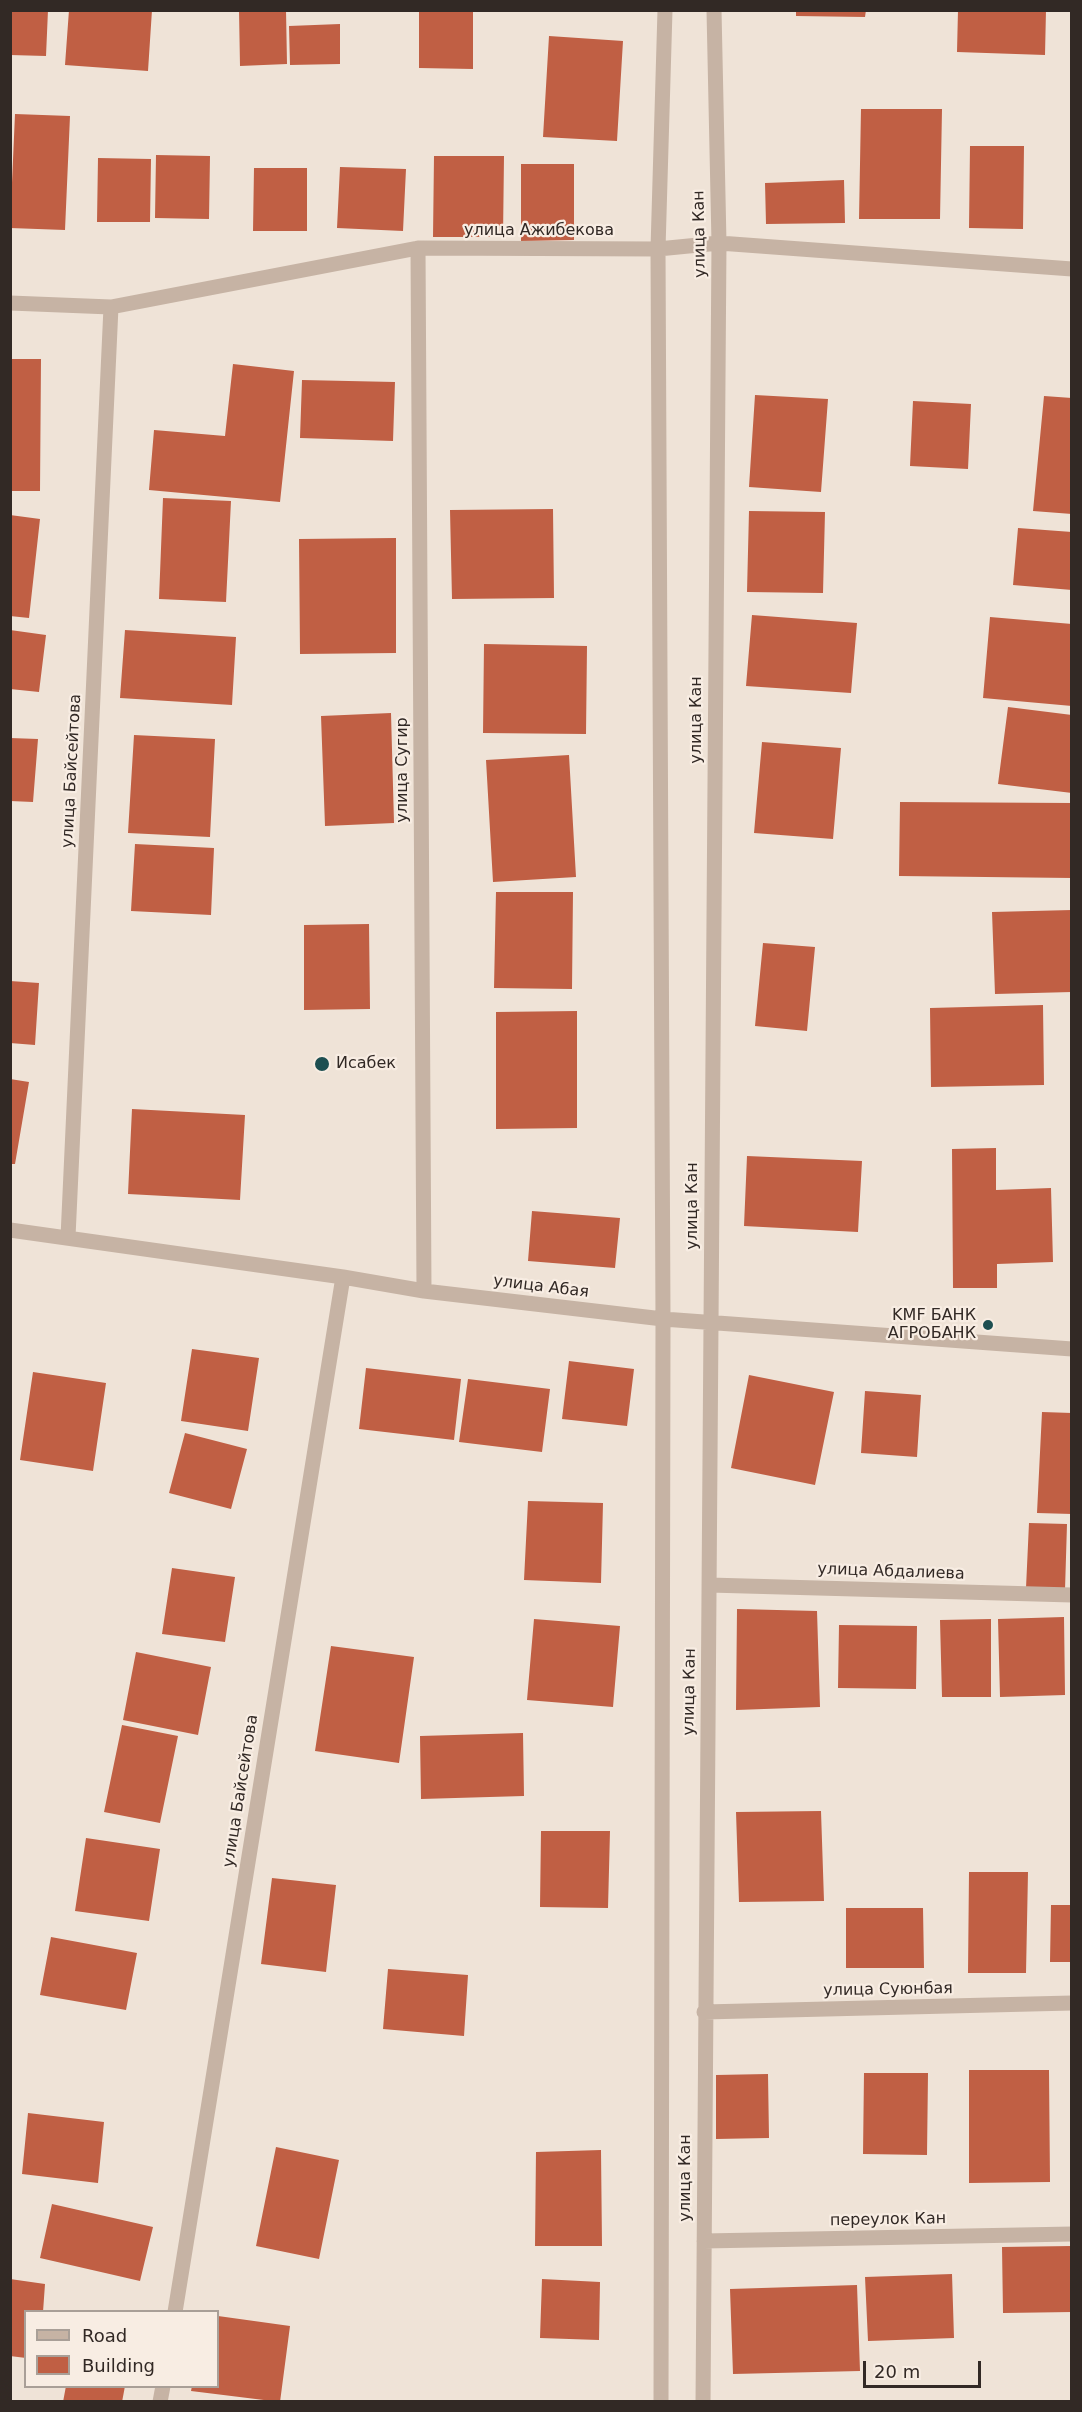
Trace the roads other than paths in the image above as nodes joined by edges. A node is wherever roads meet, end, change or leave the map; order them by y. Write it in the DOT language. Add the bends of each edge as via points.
graph roads {
  1 [pos="665,10"];
  2 [pos="714,10"];
  3 [pos="719,243"];
  4 [pos="418,248"];
  5 [pos="658,249"];
  6 [pos="1071,268"];
  7 [pos="10,303"];
  8 [pos="111,307"];
  9 [pos="10,1230"];
  10 [pos="68,1237"];
  11 [pos="343,1277"];
  12 [pos="424,1292"];
  13 [pos="663,1319"];
  14 [pos="710,1323"];
  15 [pos="1071,1349"];
  16 [pos="709,1585"];
  17 [pos="1071,1595"];
  18 [pos="1071,2003"];
  19 [pos="705,2012"];
  20 [pos="1071,2234"];
  21 [pos="704,2241"];
  22 [pos="175,2310"];
  23 [pos="661,2402"];
  24 [pos="703,2402"];
  1 -- 5 [label="street, улица Кан"];
  2 -- 3 [label="street, улица Кан"];
  3 -- 5 [label="street, улица Ажибекова"];
  3 -- 6 [label="street, улица Ажибекова"];
  3 -- 14 [label="street, улица Кан"];
  4 -- 5 [label="street, улица Ажибекова"];
  4 -- 8 [label="street, улица Ажибекова"];
  4 -- 12 [label="street, улица Сугир"];
  5 -- 13 [label="street, улица Кан"];
  7 -- 8 [label="street, улица Ажибекова"];
  8 -- 10 [label="street, улица Байсейтова"];
  9 -- 10 [label="street, улица Абая"];
  10 -- 11 [label="street, улица Абая"];
  11 -- 12 [label="street, улица Абая"];
  11 -- 22 [label="street, улица Байсейтова"];
  12 -- 13 [label="street, улица Абая"];
  13 -- 14 [label="street, улица Абая"];
  13 -- 23 [label="street, улица Кан"];
  14 -- 15 [label="street, улица Абая"];
  14 -- 16 [label="street, улица Кан"];
  16 -- 17 [label="street, улица Абдалиева"];
  16 -- 19 [label="street, улица Кан"];
  18 -- 19 [label="street, улица Суюнбая"];
  19 -- 21 [label="street, улица Кан"];
  20 -- 21 [label="street, переулок Кан"];
  21 -- 24 [label="street, улица Кан"];
}
